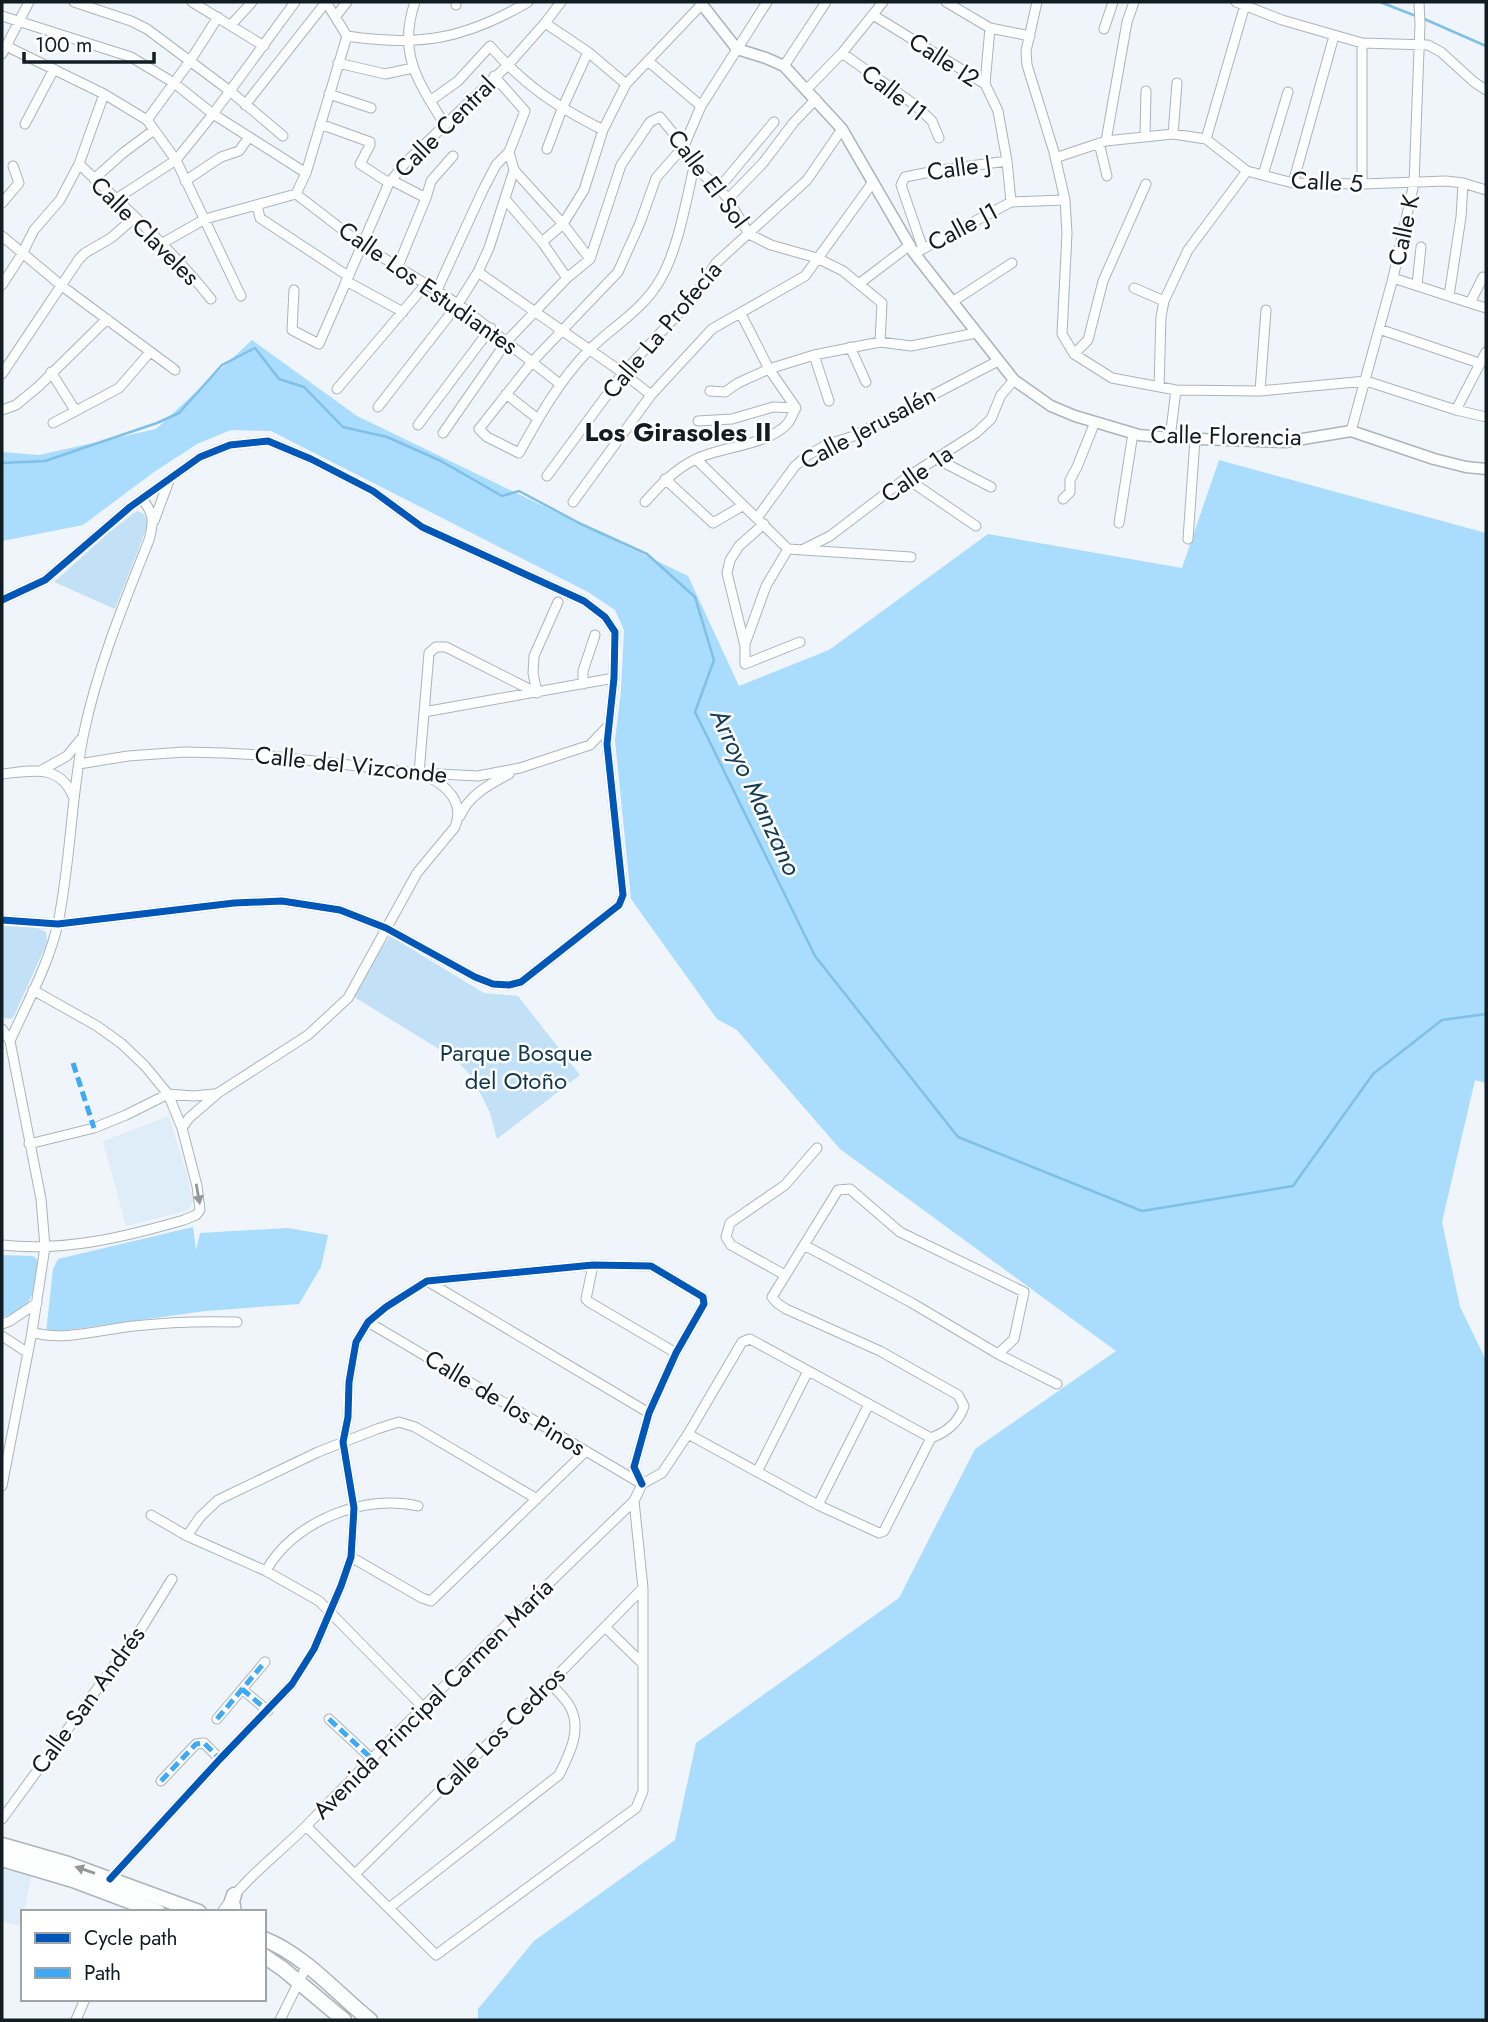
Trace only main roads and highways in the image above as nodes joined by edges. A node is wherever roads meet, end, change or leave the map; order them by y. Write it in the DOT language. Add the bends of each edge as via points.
graph roads {
  1 [pos="2,1846"];
  2 [pos="2,1859"];
  3 [pos="234,1895"];
  4 [pos="126,1906"];
  5 [pos="147,1910"];
  6 [pos="194,1910"];
  7 [pos="234,1910"];
  8 [pos="266,1940"];
  9 [pos="266,1957"];
  10 [pos="344,2020"];
  11 [pos="370,2020"];
  6 -- 1 [label="main road, one-way" via="68,1864"];
  2 -- 4 [label="main road" via="44,1871"];
  3 -- 7 [label="main road"];
  4 -- 5 [label="main road"];
  8 -- 11 [label="main road" via="307,1965"];
  9 -- 10 [label="main road"];
}
